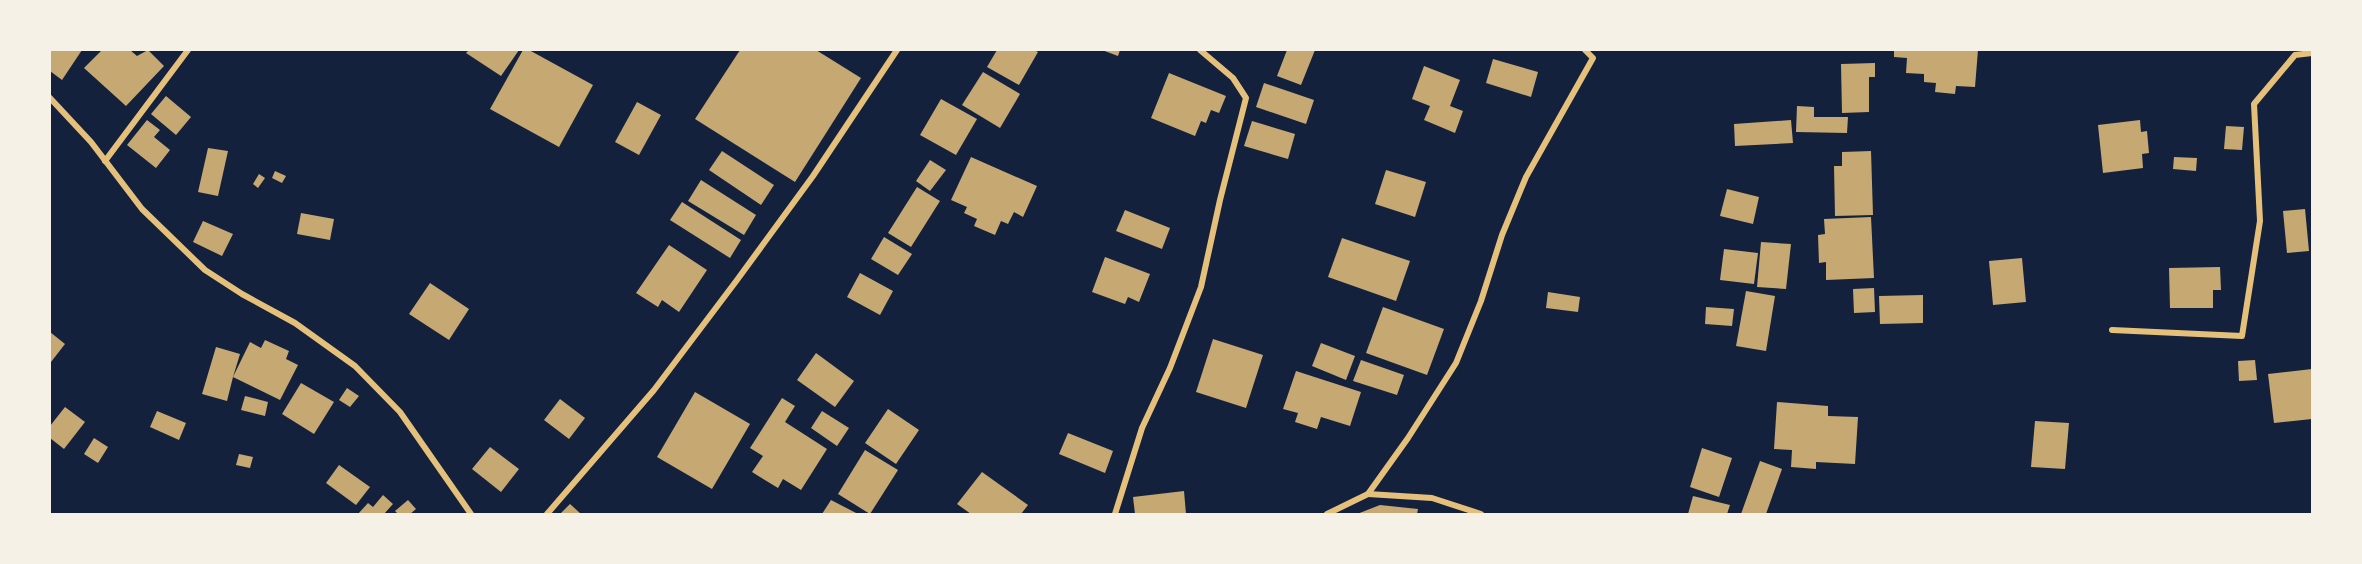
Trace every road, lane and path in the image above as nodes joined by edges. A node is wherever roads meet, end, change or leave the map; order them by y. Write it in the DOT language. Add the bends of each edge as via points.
graph roads {
  1 [pos="188,50"];
  2 [pos="897,50"];
  3 [pos="1200,50"];
  4 [pos="1584,50"];
  5 [pos="2313,53"];
  6 [pos="50,98"];
  7 [pos="105,161"];
  8 [pos="2112,330"];
  9 [pos="1368,494"];
  10 [pos="471,514"];
  11 [pos="547,514"];
  12 [pos="1115,514"];
  13 [pos="1327,514"];
  14 [pos="1481,514"];
  1 -- 7 [label="street"];
  2 -- 11 [label="street" via="737,280 654,390"];
  3 -- 12 [label="street" via="1233,78 1246,98 1201,287 1142,428"];
  4 -- 9 [label="street" via="1593,58 1526,177 1456,363"];
  5 -- 8 [label="street" via="2295,55 2254,104 2260,221 2242,336"];
  6 -- 7 [label="street"];
  7 -- 10 [label="street" via="142,209 205,270 295,323 355,366 400,412"];
  9 -- 13 [label="street"];
  9 -- 14 [label="street" via="1432,498"];
}
